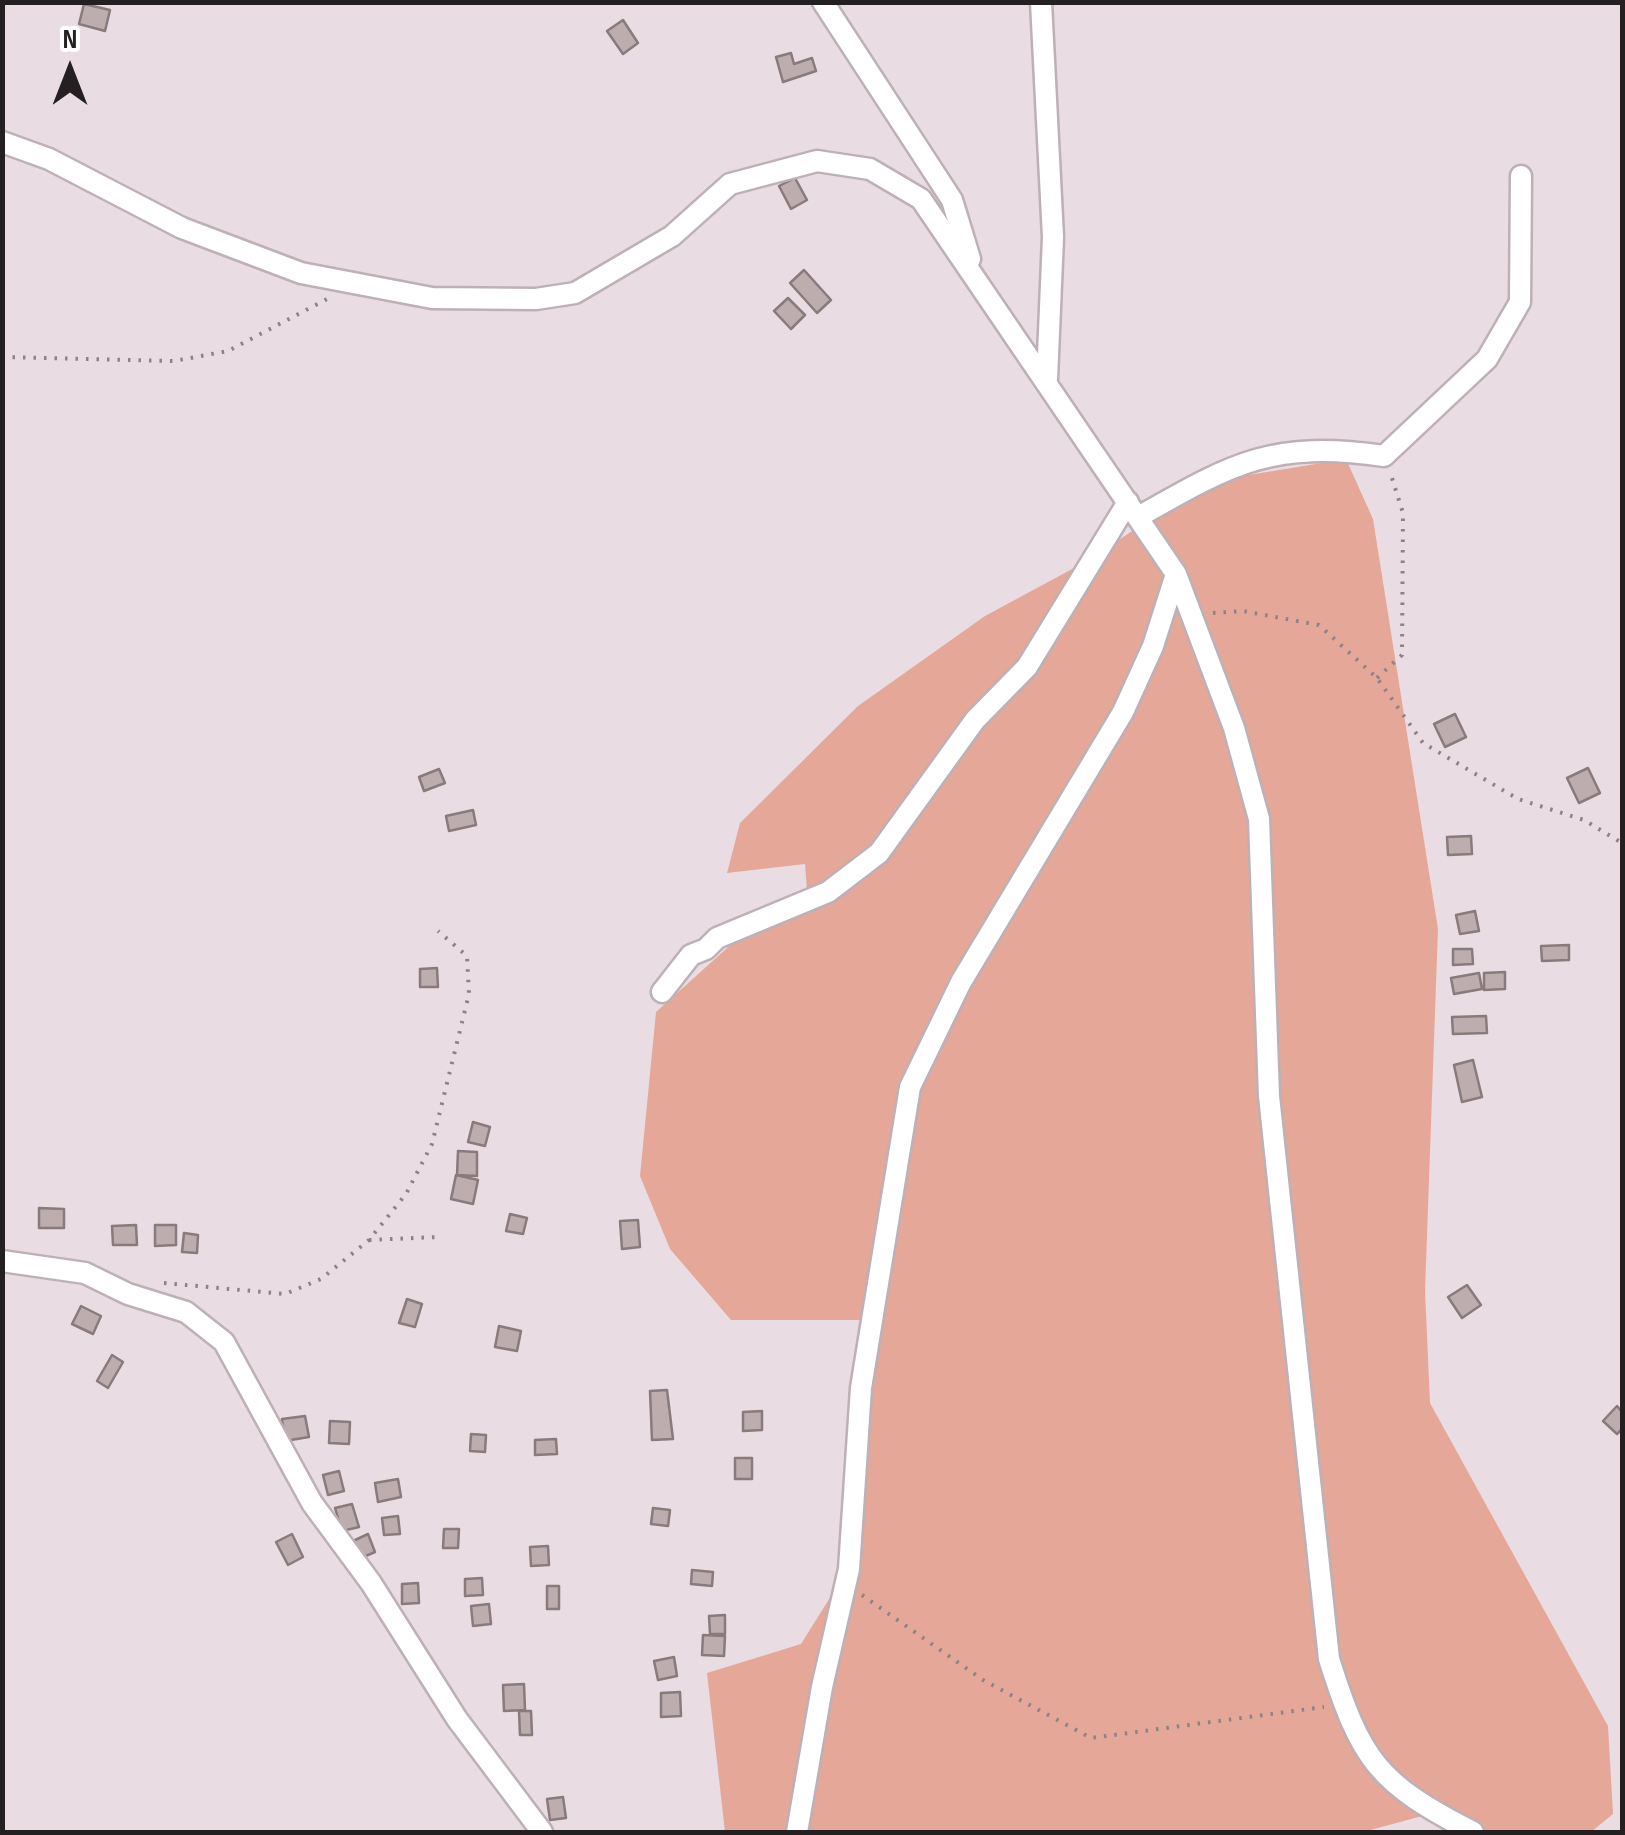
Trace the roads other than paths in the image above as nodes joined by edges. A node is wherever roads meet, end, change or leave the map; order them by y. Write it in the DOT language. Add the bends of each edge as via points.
graph roads {
  1 [pos="823,2"];
  2 [pos="1041,2"];
  3 [pos="2,142"];
  4 [pos="1521,176"];
  5 [pos="974,275"];
  6 [pos="1047,379"];
  7 [pos="1133,510"];
  8 [pos="1176,574"];
  9 [pos="662,992"];
  10 [pos="2,1261"];
  11 [pos="542,1832"];
  12 [pos="797,1832"];
  13 [pos="1472,1832"];
  1 -- 5 [label="street" via="952,200"];
  2 -- 6 [label="street" via="1053,237"];
  3 -- 5 [label="street" via="182,228 301,273 432,298 575,294 672,236 730,184 817,160 870,169 920,198"];
  4 -- 7 [label="street" via="1520,302 1487,360 1384,456 1326,448 1285,452 1218,472"];
  5 -- 6 [label="street"];
  6 -- 7 [label="street"];
  7 -- 8 [label="street"];
  7 -- 9 [label="street" via="1026,667 975,720 880,852 828,892 717,938 691,955"];
  8 -- 12 [label="street" via="1123,712 962,982 910,1087 860,1388 846,1582"];
  8 -- 13 [label="street" via="1234,728 1258,819 1270,1096 1329,1659 1351,1728 1376,1768 1413,1802"];
  10 -- 11 [label="street" via="85,1273 186,1312 224,1342 312,1503 457,1720"];
}
